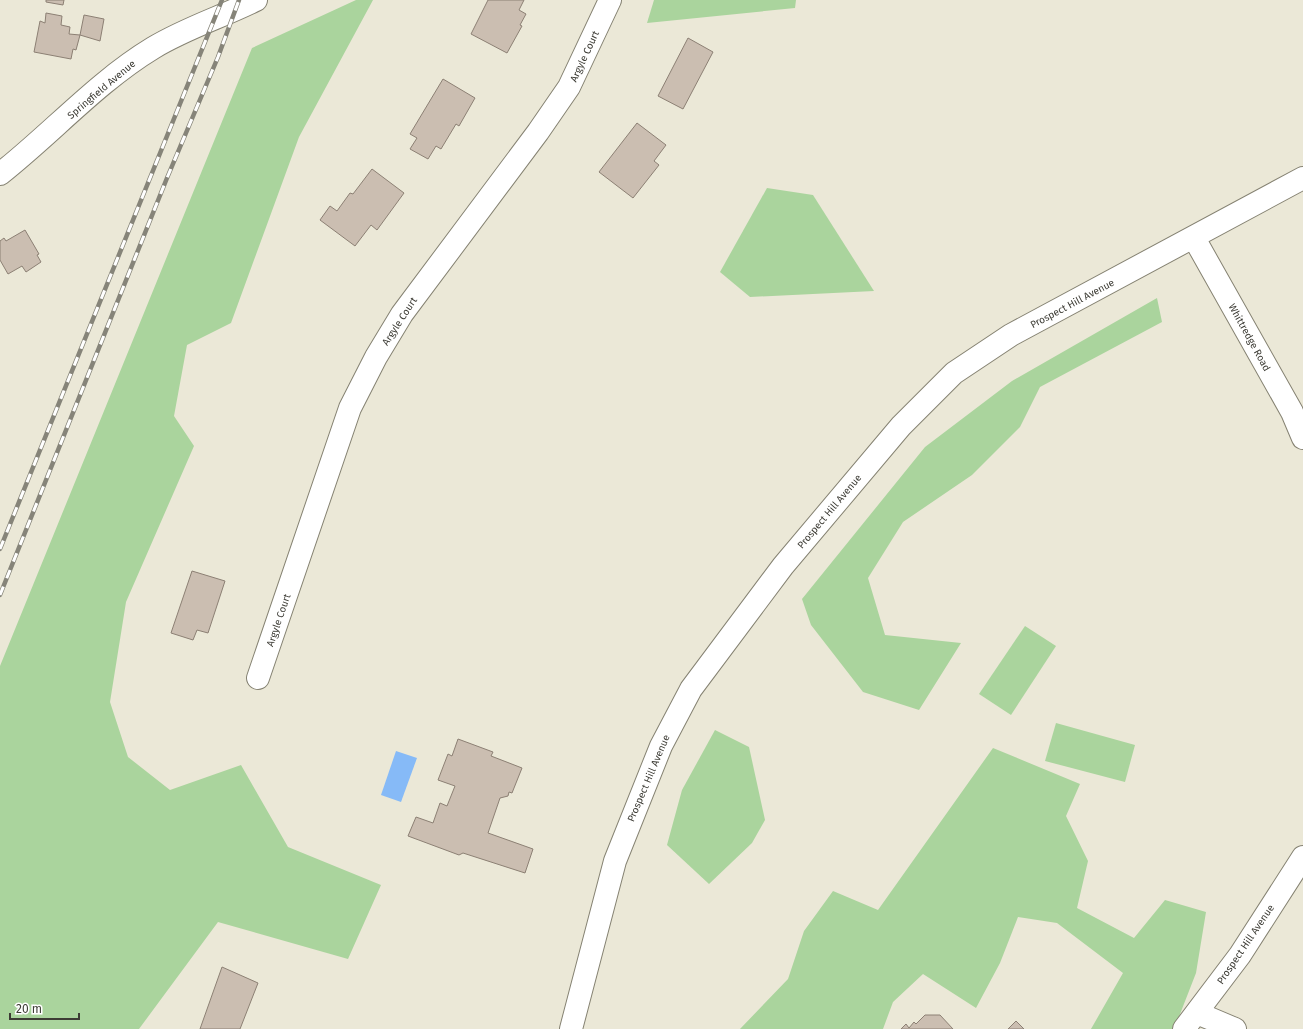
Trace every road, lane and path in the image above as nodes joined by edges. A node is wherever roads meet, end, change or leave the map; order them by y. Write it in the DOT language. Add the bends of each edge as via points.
graph roads {
  1 [pos="256,0"];
  2 [pos="610,0"];
  3 [pos="0,174"];
  4 [pos="1303,178"];
  5 [pos="1194,238"];
  6 [pos="1303,438"];
  7 [pos="258,678"];
  8 [pos="1303,857"];
  9 [pos="1191,1021"];
  10 [pos="571,1029"];
  11 [pos="1235,1029"];
  1 -- 3 [label="street, Springfield Avenue" via="154,47 119,71"];
  2 -- 7 [label="street, Argyle Court" via="569,88 402,314 376,357 350,408"];
  4 -- 5 [label="street, Prospect Hill Avenue"];
  5 -- 6 [label="street, Whittredge Road" via="1292,412"];
  5 -- 10 [label="street, Prospect Hill Avenue" via="1011,335 954,374 901,426 783,566 690,689 661,746 615,861"];
  8 -- 9 [label="street, Prospect Hill Avenue" via="1240,955"];
  9 -- 11 [label="street"];
}
